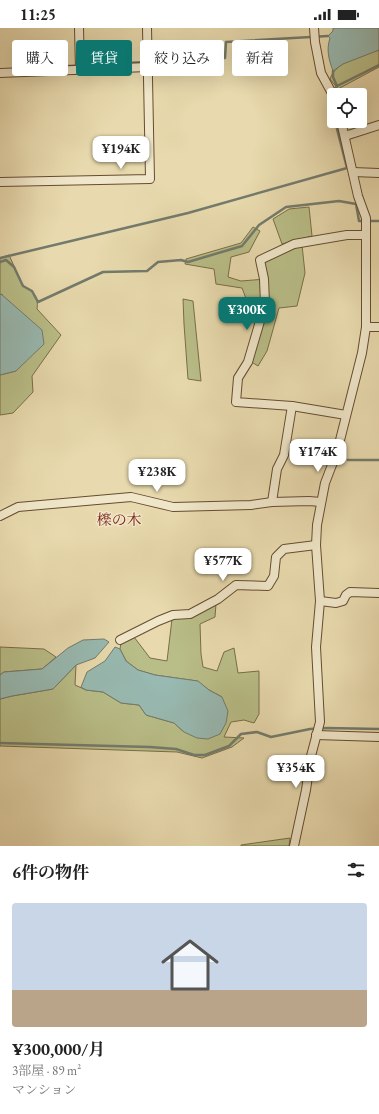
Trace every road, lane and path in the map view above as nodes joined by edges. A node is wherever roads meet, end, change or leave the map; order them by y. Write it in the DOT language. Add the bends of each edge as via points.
graph roads {
  1 [pos="79,28"];
  2 [pos="146,28"];
  3 [pos="315,34"];
  4 [pos="79,40"];
  5 [pos="146,40"];
  6 [pos="76,65"];
  7 [pos="0,73"];
  8 [pos="147,76"];
  9 [pos="329,88"];
  10 [pos="379,126"];
  11 [pos="342,128"];
  12 [pos="344,136"];
  13 [pos="353,172"];
  14 [pos="379,173"];
  15 [pos="0,182"];
  16 [pos="366,235"];
  17 [pos="366,327"];
  18 [pos="379,327"];
  19 [pos="292,406"];
  20 [pos="346,415"];
  21 [pos="272,502"];
  22 [pos="321,502"];
  23 [pos="0,516"];
  24 [pos="316,545"];
  25 [pos="379,593"];
  26 [pos="320,601"];
  27 [pos="120,640"];
  28 [pos="316,735"];
  29 [pos="379,737"];
  30 [pos="294,846"];
  1 -- 4 [label="street"];
  2 -- 5 [label="street"];
  3 -- 9 [label="street" via="321,73"];
  6 -- 7 [label="street"];
  8 -- 15 [label="street" via="150,179"];
  10 -- 12 [label="street"];
  11 -- 12 [label="street"];
  12 -- 13 [label="street"];
  13 -- 14 [label="street"];
  13 -- 16 [label="street" via="366,222"];
  16 -- 17 [label="street"];
  16 -- 19 [label="street" via="347,235 294,244 260,260 265,304 248,362 238,378 236,402"];
  17 -- 18 [label="street"];
  17 -- 20 [label="street"];
  19 -- 20 [label="street"];
  19 -- 21 [label="street" via="284,455 277,469"];
  20 -- 22 [label="street"];
  21 -- 22 [label="street"];
  21 -- 23 [label="street" via="173,507 131,497 18,507"];
  22 -- 24 [label="street"];
  24 -- 26 [label="street"];
  24 -- 27 [label="street" via="284,549 276,557 274,576 268,586 236,585 190,614 158,621"];
  25 -- 26 [label="street" via="350,592 343,601"];
  26 -- 28 [label="street" via="316,647 320,722"];
  28 -- 29 [label="street"];
  28 -- 30 [label="street"];
}
